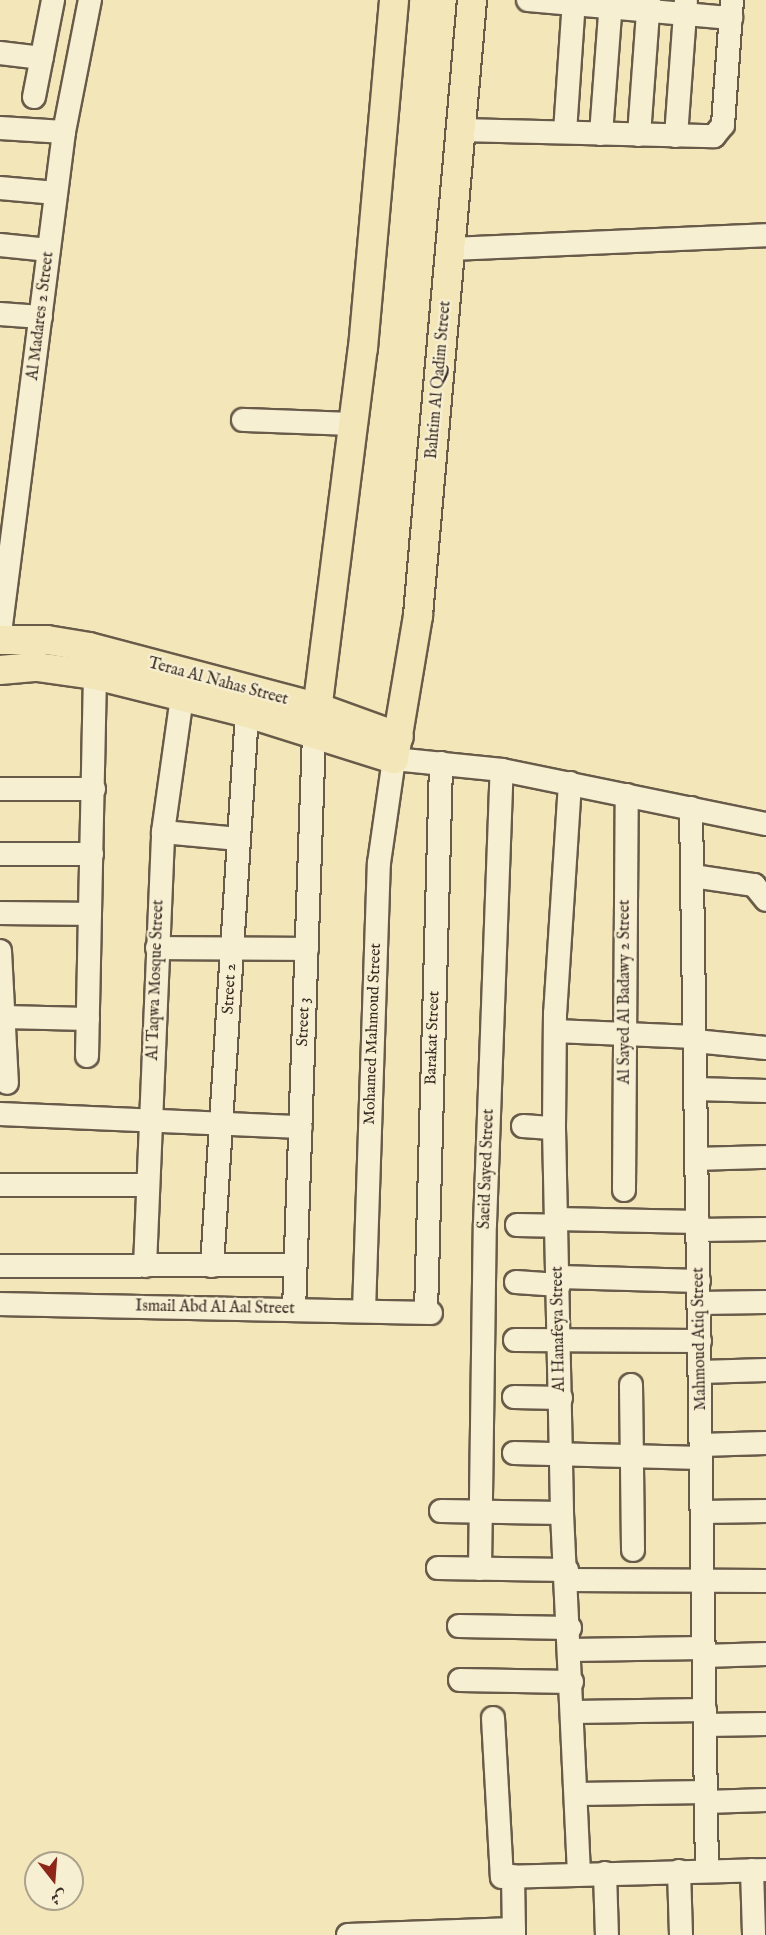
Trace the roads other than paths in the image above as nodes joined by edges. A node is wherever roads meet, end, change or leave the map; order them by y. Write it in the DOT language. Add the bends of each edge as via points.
graph roads {
  1 [pos="53,0"];
  2 [pos="90,0"];
  3 [pos="394,0"];
  4 [pos="472,0"];
  5 [pos="528,0"];
  6 [pos="574,2"];
  7 [pos="611,4"];
  8 [pos="649,5"];
  9 [pos="686,7"];
  10 [pos="732,9"];
  11 [pos="0,53"];
  12 [pos="42,58"];
  13 [pos="34,97"];
  14 [pos="0,128"];
  15 [pos="460,130"];
  16 [pos="64,132"];
  17 [pos="565,132"];
  18 [pos="601,134"];
  19 [pos="639,135"];
  20 [pos="676,135"];
  21 [pos="0,188"];
  22 [pos="56,193"];
  23 [pos="766,236"];
  24 [pos="0,245"];
  25 [pos="451,249"];
  26 [pos="49,250"];
  27 [pos="0,314"];
  28 [pos="40,317"];
  29 [pos="243,420"];
  30 [pos="354,424"];
  31 [pos="0,633"];
  32 [pos="0,640"];
  33 [pos="0,670"];
  34 [pos="95,675"];
  35 [pos="182,696"];
  36 [pos="247,713"];
  37 [pos="315,720"];
  38 [pos="396,748"];
  39 [pos="433,762"];
  40 [pos="502,770"];
  41 [pos="570,783"];
  42 [pos="0,789"];
  43 [pos="94,789"];
  44 [pos="627,795"];
  45 [pos="692,808"];
  46 [pos="766,824"];
  47 [pos="163,832"];
  48 [pos="239,839"];
  49 [pos="0,854"];
  50 [pos="92,854"];
  51 [pos="693,876"];
  52 [pos="766,900"];
  53 [pos="0,912"];
  54 [pos="90,914"];
  55 [pos="157,948"];
  56 [pos="232,948"];
  57 [pos="307,949"];
  58 [pos="0,951"];
  59 [pos="3,1017"];
  60 [pos="88,1019"];
  61 [pos="555,1031"];
  62 [pos="625,1034"];
  63 [pos="695,1039"];
  64 [pos="766,1048"];
  65 [pos="87,1056"];
  66 [pos="8,1083"];
  67 [pos="696,1089"];
  68 [pos="766,1091"];
  69 [pos="0,1114"];
  70 [pos="150,1120"];
  71 [pos="221,1123"];
  72 [pos="301,1126"];
  73 [pos="523,1126"];
  74 [pos="554,1128"];
  75 [pos="766,1157"];
  76 [pos="697,1159"];
  77 [pos="0,1185"];
  78 [pos="147,1185"];
  79 [pos="624,1190"];
  80 [pos="556,1222"];
  81 [pos="517,1225"];
  82 [pos="698,1226"];
  83 [pos="766,1229"];
  84 [pos="295,1265"];
  85 [pos="0,1266"];
  86 [pos="145,1266"];
  87 [pos="212,1266"];
  88 [pos="559,1281"];
  89 [pos="699,1281"];
  90 [pos="516,1282"];
  91 [pos="766,1302"];
  92 [pos="699,1303"];
  93 [pos="0,1305"];
  94 [pos="294,1310"];
  95 [pos="364,1311"];
  96 [pos="428,1312"];
  97 [pos="515,1340"];
  98 [pos="700,1341"];
  99 [pos="560,1342"];
  100 [pos="766,1370"];
  101 [pos="700,1372"];
  102 [pos="631,1385"];
  103 [pos="514,1397"];
  104 [pos="561,1398"];
  105 [pos="766,1443"];
  106 [pos="701,1452"];
  107 [pos="514,1453"];
  108 [pos="560,1455"];
  109 [pos="632,1456"];
  110 [pos="441,1511"];
  111 [pos="766,1511"];
  112 [pos="702,1512"];
  113 [pos="481,1513"];
  114 [pos="562,1513"];
  115 [pos="633,1550"];
  116 [pos="438,1568"];
  117 [pos="480,1569"];
  118 [pos="567,1575"];
  119 [pos="766,1581"];
  120 [pos="703,1582"];
  121 [pos="459,1626"];
  122 [pos="570,1639"];
  123 [pos="704,1652"];
  124 [pos="766,1654"];
  125 [pos="460,1680"];
  126 [pos="572,1682"];
  127 [pos="573,1712"];
  128 [pos="493,1718"];
  129 [pos="705,1718"];
  130 [pos="766,1725"];
  131 [pos="576,1794"];
  132 [pos="706,1797"];
  133 [pos="766,1800"];
  134 [pos="759,1870"];
  135 [pos="679,1871"];
  136 [pos="707,1871"];
  137 [pos="605,1873"];
  138 [pos="579,1875"];
  139 [pos="508,1876"];
  140 [pos="514,1932"];
  141 [pos="442,1933"];
  142 [pos="378,1934"];
  143 [pos="348,1935"];
  144 [pos="607,1935"];
  145 [pos="681,1935"];
  146 [pos="754,1935"];
  1 -- 12 [label="street"];
  2 -- 16 [label="street, Al Madares 2 Street"];
  3 -- 30 [label="main road"];
  4 -- 15 [label="main road, Bahtim Al Qadim Street"];
  5 -- 6 [label="street"];
  6 -- 7 [label="street"];
  6 -- 17 [label="street"];
  7 -- 8 [label="street"];
  7 -- 18 [label="street"];
  8 -- 9 [label="street"];
  8 -- 19 [label="street"];
  9 -- 10 [label="street"];
  9 -- 20 [label="street"];
  10 -- 20 [label="street" via="722,128 709,137"];
  11 -- 12 [label="street"];
  12 -- 13 [label="street"];
  14 -- 16 [label="street"];
  15 -- 17 [label="street"];
  15 -- 25 [label="main road, Bahtim Al Qadim Street"];
  16 -- 22 [label="street, Al Madares 2 Street"];
  17 -- 18 [label="street"];
  18 -- 19 [label="street"];
  19 -- 20 [label="street"];
  21 -- 22 [label="street"];
  22 -- 26 [label="street, Al Madares 2 Street"];
  23 -- 25 [label="street"];
  24 -- 26 [label="street"];
  25 -- 38 [label="main road, Bahtim Al Qadim Street" via="418,615"];
  26 -- 28 [label="street, Al Madares 2 Street"];
  27 -- 28 [label="street"];
  28 -- 31 [label="street, Al Madares 2 Street"];
  29 -- 30 [label="street"];
  30 -- 37 [label="main road"];
  32 -- 37 [label="main road, Teraa Al Nahas Street" via="47,640 89,647"];
  33 -- 34 [label="main road, Teraa Al Nahas Street" via="37,667"];
  34 -- 35 [label="main road, Teraa Al Nahas Street"];
  34 -- 43 [label="street"];
  35 -- 36 [label="main road, Teraa Al Nahas Street"];
  35 -- 47 [label="street, Al Taqwa Mosque Street"];
  36 -- 37 [label="main road, Teraa Al Nahas Street"];
  36 -- 48 [label="street, Street 2"];
  37 -- 38 [label="main road, Teraa Al Nahas Street"];
  37 -- 57 [label="street, Street 3"];
  38 -- 39 [label="street, Teraa Al Nahas Street"];
  38 -- 95 [label="street, Mohamed Mahmoud Street" via="379,863"];
  39 -- 40 [label="street, Teraa Al Nahas Street"];
  39 -- 96 [label="street, Barakat Street"];
  40 -- 41 [label="street, Teraa Al Nahas Street"];
  40 -- 113 [label="street, Saeid Sayed Street" via="484,1224"];
  41 -- 44 [label="street, Teraa Al Nahas Street"];
  41 -- 61 [label="street, Al Hanafeya Street"];
  42 -- 43 [label="street"];
  43 -- 50 [label="street"];
  44 -- 45 [label="street, Teraa Al Nahas Street"];
  44 -- 62 [label="street, Al Sayed Al Badawy 2 Street"];
  45 -- 46 [label="street, Teraa Al Nahas Street"];
  45 -- 51 [label="street, Mahmoud Atiq Street"];
  47 -- 48 [label="street"];
  47 -- 55 [label="street, Al Taqwa Mosque Street"];
  48 -- 56 [label="street, Street 2"];
  49 -- 50 [label="street"];
  50 -- 54 [label="street"];
  51 -- 52 [label="street" via="754,885"];
  51 -- 63 [label="street, Mahmoud Atiq Street"];
  53 -- 54 [label="street"];
  54 -- 60 [label="street"];
  55 -- 56 [label="street"];
  55 -- 70 [label="street, Al Taqwa Mosque Street"];
  56 -- 57 [label="street"];
  56 -- 71 [label="street, Street 2"];
  57 -- 72 [label="street, Street 3"];
  58 -- 59 [label="street"];
  59 -- 60 [label="street"];
  59 -- 66 [label="street"];
  60 -- 65 [label="street"];
  61 -- 62 [label="street"];
  61 -- 74 [label="street, Al Hanafeya Street"];
  62 -- 63 [label="street"];
  62 -- 79 [label="street, Al Sayed Al Badawy 2 Street"];
  63 -- 64 [label="street"];
  63 -- 67 [label="street, Mahmoud Atiq Street"];
  67 -- 68 [label="street"];
  67 -- 76 [label="street, Mahmoud Atiq Street"];
  69 -- 70 [label="street"];
  70 -- 71 [label="street"];
  70 -- 78 [label="street, Al Taqwa Mosque Street"];
  71 -- 72 [label="street"];
  71 -- 87 [label="street, Street 2"];
  72 -- 84 [label="street, Street 3"];
  73 -- 74 [label="street"];
  74 -- 80 [label="street, Al Hanafeya Street"];
  75 -- 76 [label="street"];
  76 -- 82 [label="street, Mahmoud Atiq Street"];
  77 -- 78 [label="street"];
  78 -- 86 [label="street, Al Taqwa Mosque Street"];
  80 -- 81 [label="street"];
  80 -- 82 [label="street"];
  80 -- 88 [label="street, Al Hanafeya Street"];
  82 -- 83 [label="street"];
  82 -- 89 [label="street, Mahmoud Atiq Street"];
  84 -- 87 [label="street"];
  84 -- 94 [label="street, Street 3"];
  85 -- 86 [label="street"];
  86 -- 87 [label="street"];
  88 -- 89 [label="street"];
  88 -- 90 [label="street"];
  88 -- 99 [label="street, Al Hanafeya Street"];
  89 -- 92 [label="street, Mahmoud Atiq Street"];
  91 -- 92 [label="street"];
  92 -- 98 [label="street, Mahmoud Atiq Street"];
  93 -- 94 [label="street, Ismail Abd Al Aal Street"];
  94 -- 95 [label="street, Ismail Abd Al Aal Street"];
  95 -- 96 [label="street, Ismail Abd Al Aal Street"];
  97 -- 99 [label="street"];
  98 -- 99 [label="street"];
  98 -- 101 [label="street, Mahmoud Atiq Street"];
  99 -- 104 [label="street, Al Hanafeya Street"];
  100 -- 101 [label="street"];
  101 -- 106 [label="street, Mahmoud Atiq Street"];
  102 -- 109 [label="street"];
  103 -- 104 [label="street"];
  104 -- 108 [label="street, Al Hanafeya Street"];
  105 -- 106 [label="street"];
  106 -- 109 [label="street"];
  106 -- 112 [label="street, Mahmoud Atiq Street"];
  107 -- 108 [label="street"];
  108 -- 109 [label="street"];
  108 -- 114 [label="street, Al Hanafeya Street"];
  109 -- 115 [label="street"];
  110 -- 113 [label="street"];
  111 -- 112 [label="street"];
  112 -- 120 [label="street, Mahmoud Atiq Street"];
  113 -- 114 [label="street"];
  113 -- 117 [label="street, Saeid Sayed Street"];
  114 -- 118 [label="street, Al Hanafeya Street"];
  116 -- 117 [label="street"];
  117 -- 118 [label="street"];
  118 -- 120 [label="street"];
  118 -- 122 [label="street, Al Hanafeya Street"];
  119 -- 120 [label="street"];
  120 -- 123 [label="street, Mahmoud Atiq Street"];
  121 -- 122 [label="street"];
  122 -- 123 [label="street"];
  122 -- 126 [label="street, Al Hanafeya Street"];
  123 -- 124 [label="street"];
  123 -- 129 [label="street, Mahmoud Atiq Street"];
  125 -- 126 [label="street"];
  126 -- 127 [label="street, Al Hanafeya Street"];
  127 -- 129 [label="street"];
  127 -- 131 [label="street, Al Hanafeya Street"];
  128 -- 139 [label="street"];
  129 -- 130 [label="street"];
  129 -- 132 [label="street, Mahmoud Atiq Street"];
  131 -- 132 [label="street"];
  131 -- 138 [label="street, Al Hanafeya Street"];
  132 -- 133 [label="street"];
  132 -- 136 [label="street, Mahmoud Atiq Street"];
  134 -- 136 [label="street"];
  134 -- 146 [label="street"];
  135 -- 136 [label="street"];
  135 -- 137 [label="street"];
  135 -- 145 [label="street"];
  137 -- 138 [label="street"];
  137 -- 144 [label="street"];
  138 -- 139 [label="street"];
  139 -- 140 [label="street"];
  140 -- 141 [label="street"];
  141 -- 142 [label="street"];
  142 -- 143 [label="street"];
}
